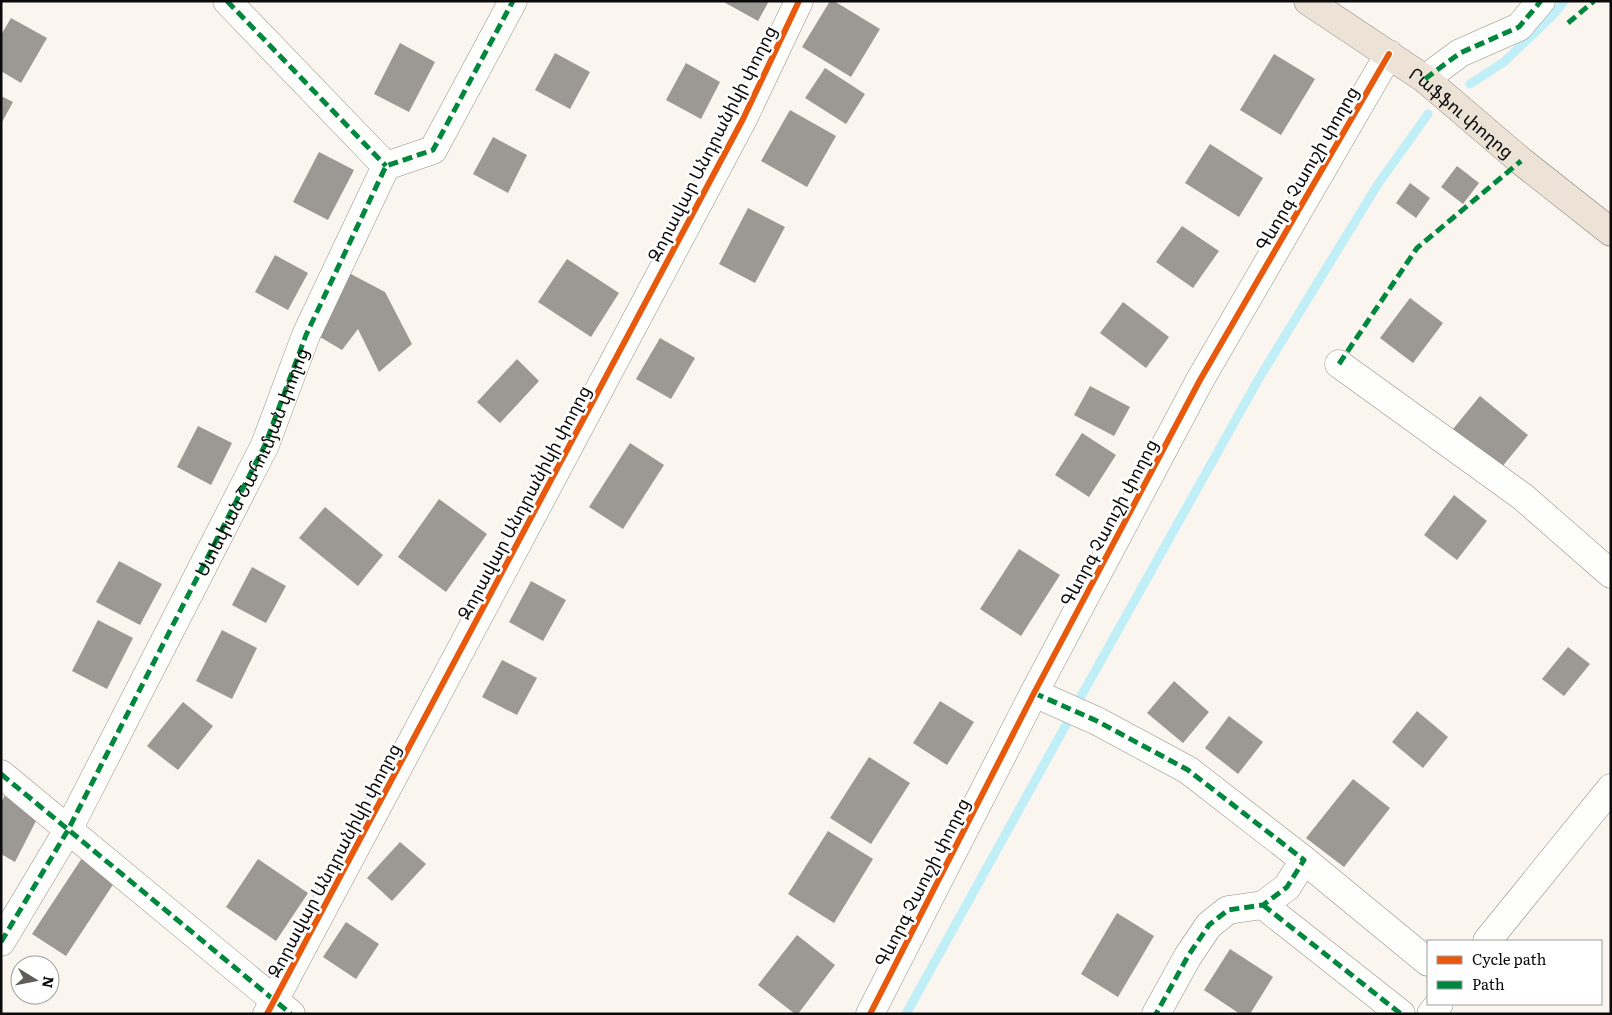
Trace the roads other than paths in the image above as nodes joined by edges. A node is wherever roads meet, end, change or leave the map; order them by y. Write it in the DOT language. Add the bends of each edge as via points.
graph roads {
  1 [pos="227,1"];
  2 [pos="513,1"];
  3 [pos="799,1"];
  4 [pos="1308,1"];
  5 [pos="1541,1"];
  6 [pos="1389,54"];
  7 [pos="1425,79"];
  8 [pos="386,166"];
  9 [pos="1611,232"];
  10 [pos="1339,364"];
  11 [pos="1611,574"];
  12 [pos="1034,693"];
  13 [pos="1,774"];
  14 [pos="1611,788"];
  15 [pos="68,830"];
  16 [pos="1304,860"];
  17 [pos="1263,905"];
  18 [pos="1488,940"];
  19 [pos="1,942"];
  20 [pos="1427,961"];
  21 [pos="278,1009"];
  22 [pos="870,1014"];
  23 [pos="1156,1014"];
  24 [pos="1401,1014"];
  1 -- 8 [label="street"];
  2 -- 8 [label="street" via="433,150"];
  3 -- 21 [label="street, Զորավար Անդրանիկի փողոց" via="743,119"];
  4 -- 6 [label="main road, Րաֆֆու փողոց"];
  5 -- 7 [label="street" via="1519,26 1460,53"];
  6 -- 7 [label="main road, Րաֆֆու փողոց"];
  6 -- 12 [label="street, Գևորգ Չաուշի փողոց" via="1200,380"];
  7 -- 9 [label="main road, Րաֆֆու փողոց"];
  8 -- 15 [label="street, Ստեփան Շահումյան փողոց" via="306,335 265,445"];
  10 -- 11 [label="street" via="1523,498"];
  12 -- 16 [label="street" via="1097,721 1188,770"];
  12 -- 22 [label="street, Գևորգ Չաուշի փողոց"];
  13 -- 15 [label="street"];
  14 -- 18 [label="street"];
  15 -- 19 [label="street, Ստեփան Շահումյան փողոց"];
  15 -- 21 [label="street"];
  16 -- 17 [label="street" via="1287,887"];
  16 -- 20 [label="street"];
  17 -- 23 [label="street" via="1228,910 1210,925 1188,956"];
  17 -- 24 [label="street"];
}
